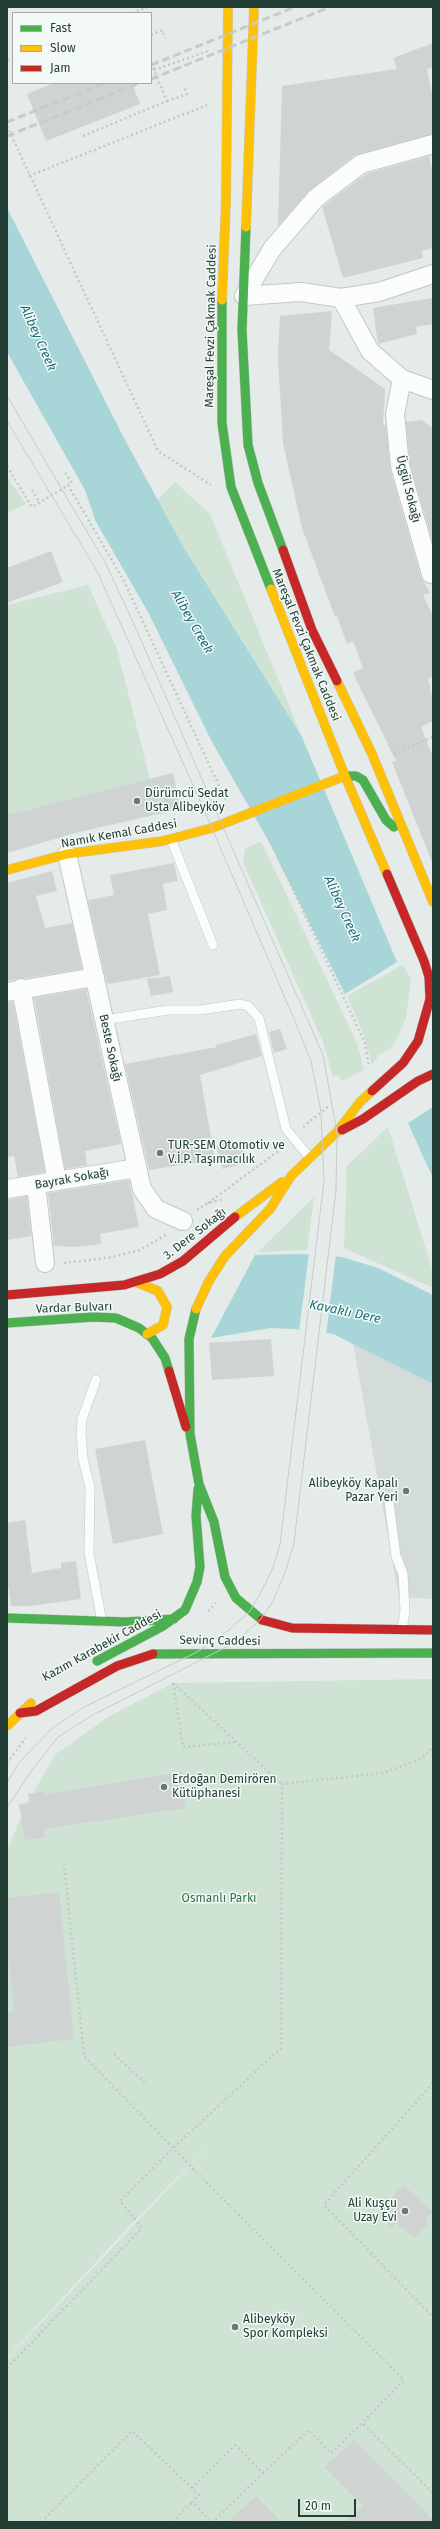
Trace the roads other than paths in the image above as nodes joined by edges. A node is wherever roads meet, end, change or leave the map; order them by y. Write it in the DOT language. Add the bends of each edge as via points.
graph roads {
  1 [pos="228,7"];
  2 [pos="254,7"];
  3 [pos="433,144"];
  4 [pos="433,274"];
  5 [pos="244,296"];
  6 [pos="341,298"];
  7 [pos="402,379"];
  8 [pos="433,390"];
  9 [pos="431,574"];
  10 [pos="345,776"];
  11 [pos="406,834"];
  12 [pos="171,839"];
  13 [pos="67,854"];
  14 [pos="7,870"];
  15 [pos="433,902"];
  16 [pos="213,945"];
  17 [pos="94,977"];
  18 [pos="14,990"];
  19 [pos="104,1020"];
  20 [pos="433,1074"];
  21 [pos="337,1132"];
  22 [pos="310,1158"];
  23 [pos="137,1168"];
  24 [pos="291,1176"];
  25 [pos="57,1181"];
  26 [pos="36,1186"];
  27 [pos="7,1189"];
  28 [pos="183,1221"];
  29 [pos="45,1263"];
  30 [pos="136,1282"];
  31 [pos="7,1295"];
  32 [pos="7,1324"];
  33 [pos="147,1334"];
  34 [pos="96,1380"];
  35 [pos="190,1434"];
  36 [pos="199,1484"];
  37 [pos="388,1502"];
  38 [pos="7,1618"];
  39 [pos="174,1619"];
  40 [pos="102,1622"];
  41 [pos="402,1629"];
  42 [pos="433,1630"];
  43 [pos="433,1653"];
  44 [pos="91,1664"];
  45 [pos="41,1695"];
  46 [pos="20,1713"];
  47 [pos="7,1726"];
  1 -- 10 [label="main road, Mareşal Fevzi Çakmak Caddesi" via="226,201 221,321 222,423 226,462 231,487"];
  2 -- 5 [label="main road, Mareşal Fevzi Çakmak Caddesi"];
  3 -- 5 [label="street" via="361,164 316,198 272,249"];
  4 -- 6 [label="street" via="379,292"];
  5 -- 6 [label="street" via="301,292"];
  5 -- 11 [label="main road, Mareşal Fevzi Çakmak Caddesi" via="242,330 245,410 248,445 258,483 312,630 376,762"];
  6 -- 7 [label="street" via="370,351"];
  7 -- 8 [label="street"];
  7 -- 9 [label="street, Üçgül Sokağı" via="395,414 400,466"];
  10 -- 11 [label="main road" via="356,776 363,780 386,820"];
  10 -- 12 [label="main road, Namık Kemal Caddesi" via="223,825"];
  10 -- 21 [label="main road, Mareşal Fevzi Çakmak Caddesi" via="424,961 429,977 430,999 418,1041 403,1063 360,1102"];
  11 -- 15 [label="main road, Mareşal Fevzi Çakmak Caddesi"];
  12 -- 13 [label="main road, Namık Kemal Caddesi"];
  12 -- 16 [label="lane"];
  13 -- 14 [label="main road, Namık Kemal Caddesi"];
  13 -- 17 [label="street, Beste Sokağı"];
  17 -- 18 [label="street"];
  17 -- 19 [label="street, Beste Sokağı"];
  18 -- 25 [label="street"];
  19 -- 22 [label="lane" via="168,1010 201,1010 240,1004 248,1006 259,1018 286,1129"];
  19 -- 23 [label="street, Beste Sokağı"];
  20 -- 21 [label="main road" via="418,1081 363,1119"];
  21 -- 22 [label="main road"];
  22 -- 24 [label="main road"];
  23 -- 25 [label="street, Bayrak Sokağı"];
  23 -- 28 [label="street, Beste Sokağı" via="142,1189 156,1209"];
  24 -- 30 [label="main road, 3. Dere Sokağı" via="221,1228 183,1261 160,1274"];
  24 -- 35 [label="main road" via="270,1209 225,1256 209,1281 194,1314 189,1354"];
  25 -- 26 [label="street, Bayrak Sokağı"];
  26 -- 27 [label="street, Bayrak Sokağı"];
  26 -- 29 [label="street"];
  30 -- 31 [label="main road, 3. Dere Sokağı"];
  30 -- 33 [label="main road" via="148,1284 158,1291 167,1307 163,1325"];
  32 -- 33 [label="main road, Vardar Bulvarı" via="93,1317 116,1318"];
  33 -- 35 [label="main road, Vardar Bulvarı" via="164,1358 182,1417"];
  34 -- 40 [label="lane" via="82,1419 81,1433 83,1460 90,1487 89,1553"];
  35 -- 36 [label="main road"];
  36 -- 39 [label="main road, Kazım Karabekir Caddesi" via="196,1516 200,1567 197,1582 185,1610"];
  36 -- 41 [label="main road, Sevinç Caddesi" via="214,1522 225,1577 236,1598 260,1620 284,1626"];
  37 -- 41 [label="lane" via="396,1556 402,1574 405,1611"];
  38 -- 40 [label="main road, Sevinç Caddesi"];
  39 -- 40 [label="main road, Sevinç Caddesi"];
  39 -- 44 [label="main road, Kazım Karabekir Caddesi"];
  41 -- 42 [label="main road, Sevinç Caddesi"];
  43 -- 46 [label="main road, Sevinç Caddesi" via="155,1653 117,1666 36,1711"];
  45 -- 46 [label="main road, Kazım Karabekir Caddesi"];
  46 -- 47 [label="main road, Kazım Karabekir Caddesi"];
}
